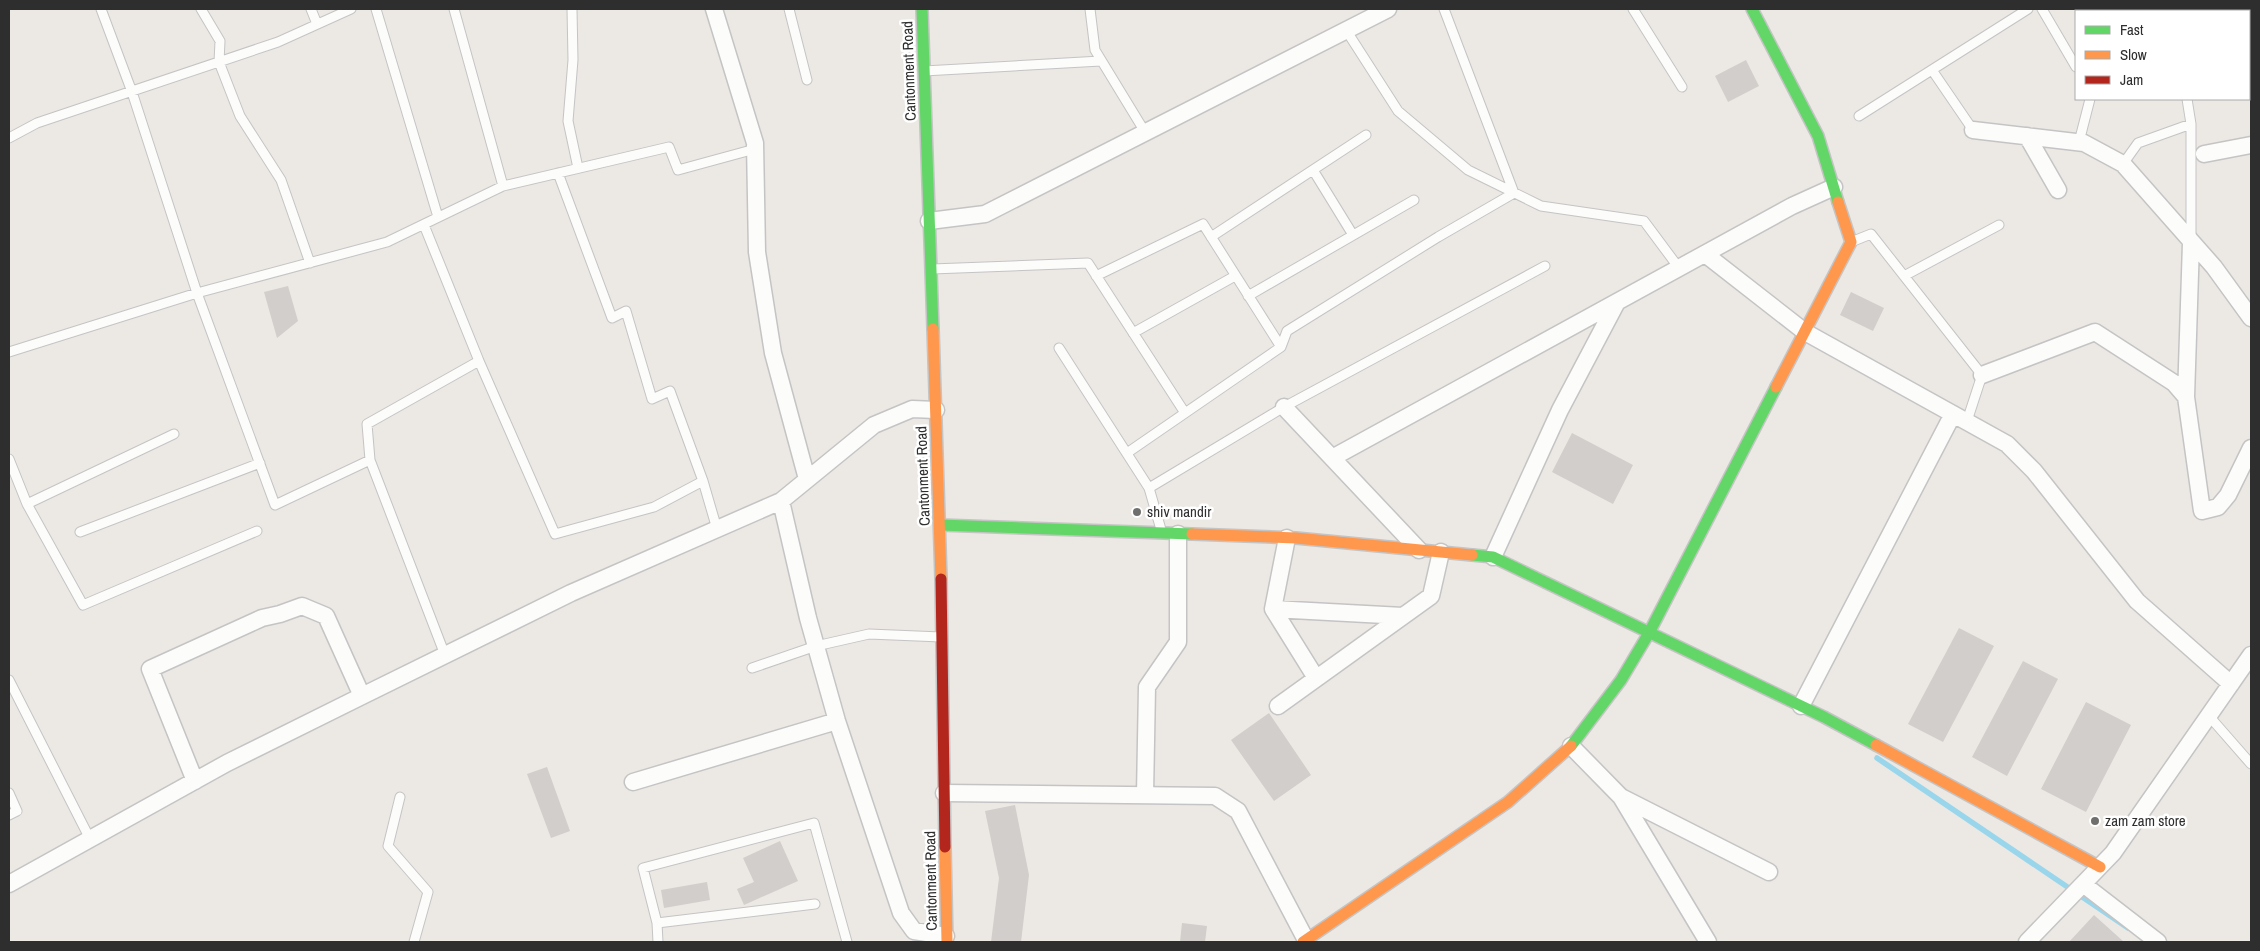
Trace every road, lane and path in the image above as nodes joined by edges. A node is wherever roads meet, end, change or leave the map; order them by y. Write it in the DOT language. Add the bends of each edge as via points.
graph roads {
  1 [pos="101,9"];
  2 [pos="201,9"];
  3 [pos="311,9"];
  4 [pos="351,9"];
  5 [pos="376,9"];
  6 [pos="454,9"];
  7 [pos="572,9"];
  8 [pos="714,9"];
  9 [pos="789,9"];
  10 [pos="922,9"];
  11 [pos="1090,9"];
  12 [pos="1388,9"];
  13 [pos="1444,9"];
  14 [pos="1633,9"];
  15 [pos="1752,9"];
  16 [pos="2028,9"];
  17 [pos="2042,9"];
  18 [pos="317,24"];
  19 [pos="1346,30"];
  20 [pos="1101,61"];
  21 [pos="219,62"];
  22 [pos="2075,65"];
  23 [pos="1932,70"];
  24 [pos="924,71"];
  25 [pos="807,80"];
  26 [pos="1682,87"];
  27 [pos="132,92"];
  28 [pos="2090,100"];
  29 [pos="2187,100"];
  30 [pos="1859,116"];
  31 [pos="2191,124"];
  32 [pos="1973,130"];
  33 [pos="1145,132"];
  34 [pos="1366,135"];
  35 [pos="2027,136"];
  36 [pos="9,138"];
  37 [pos="2078,142"];
  38 [pos="2251,145"];
  39 [pos="755,149"];
  40 [pos="2204,154"];
  41 [pos="2123,164"];
  42 [pos="578,168"];
  43 [pos="1313,170"];
  44 [pos="558,173"];
  45 [pos="503,186"];
  46 [pos="1834,187"];
  47 [pos="2058,190"];
  48 [pos="1514,193"];
  49 [pos="1414,200"];
  50 [pos="438,217"];
  51 [pos="929,221"];
  52 [pos="424,225"];
  53 [pos="1999,225"];
  54 [pos="1353,236"];
  55 [pos="1211,237"];
  56 [pos="1851,242"];
  57 [pos="2191,243"];
  58 [pos="1705,254"];
  59 [pos="310,263"];
  60 [pos="1545,266"];
  61 [pos="1679,268"];
  62 [pos="930,269"];
  63 [pos="1096,276"];
  64 [pos="1235,276"];
  65 [pos="1904,276"];
  66 [pos="197,293"];
  67 [pos="1248,296"];
  68 [pos="1617,302"];
  69 [pos="2251,318"];
  70 [pos="1805,332"];
  71 [pos="1133,333"];
  72 [pos="1281,347"];
  73 [pos="1059,348"];
  74 [pos="9,352"];
  75 [pos="479,362"];
  76 [pos="1982,375"];
  77 [pos="2186,397"];
  78 [pos="1284,407"];
  79 [pos="936,410"];
  80 [pos="1185,413"];
  81 [pos="1960,418"];
  82 [pos="174,434"];
  83 [pos="2251,448"];
  84 [pos="1127,453"];
  85 [pos="1332,458"];
  86 [pos="9,459"];
  87 [pos="370,460"];
  88 [pos="260,463"];
  89 [pos="807,479"];
  90 [pos="703,481"];
  91 [pos="1148,488"];
  92 [pos="781,501"];
  93 [pos="27,504"];
  94 [pos="940,525"];
  95 [pos="717,529"];
  96 [pos="257,531"];
  97 [pos="80,532"];
  98 [pos="1170,534"];
  99 [pos="1287,538"];
  100 [pos="1419,550"];
  101 [pos="1441,552"];
  102 [pos="1493,557"];
  103 [pos="1273,609"];
  104 [pos="1403,616"];
  105 [pos="1650,633"];
  106 [pos="942,637"];
  107 [pos="816,646"];
  108 [pos="445,655"];
  109 [pos="2251,655"];
  110 [pos="752,668"];
  111 [pos="1316,678"];
  112 [pos="9,680"];
  113 [pos="2231,684"];
  114 [pos="362,696"];
  115 [pos="1278,706"];
  116 [pos="1801,706"];
  117 [pos="2209,716"];
  118 [pos="837,721"];
  119 [pos="1571,746"];
  120 [pos="2251,764"];
  121 [pos="195,781"];
  122 [pos="633,782"];
  123 [pos="944,793"];
  124 [pos="9,794"];
  125 [pos="1145,795"];
  126 [pos="400,797"];
  127 [pos="1621,797"];
  128 [pos="9,815"];
  129 [pos="90,839"];
  130 [pos="2100,867"];
  131 [pos="1769,872"];
  132 [pos="9,884"];
  133 [pos="2083,884"];
  134 [pos="815,904"];
  135 [pos="657,923"];
  136 [pos="946,939"];
  137 [pos="1304,941"];
  138 [pos="414,942"];
  139 [pos="658,942"];
  140 [pos="847,942"];
  141 [pos="1708,942"];
  142 [pos="2027,942"];
  143 [pos="2158,942"];
  1 -- 27 [label="lane"];
  2 -- 21 [label="lane" via="220,41"];
  3 -- 18 [label="lane"];
  4 -- 18 [label="lane"];
  5 -- 50 [label="lane"];
  6 -- 45 [label="lane"];
  7 -- 42 [label="lane" via="573,60 568,121"];
  8 -- 39 [label="street"];
  9 -- 25 [label="lane"];
  10 -- 24 [label="street, Cantonment Road"];
  11 -- 20 [label="lane" via="1095,50"];
  12 -- 19 [label="street"];
  13 -- 48 [label="lane"];
  14 -- 26 [label="lane"];
  15 -- 46 [label="street" via="1818,136"];
  16 -- 23 [label="lane"];
  17 -- 22 [label="lane"];
  18 -- 21 [label="lane" via="278,42"];
  19 -- 33 [label="street"];
  19 -- 48 [label="lane" via="1398,111 1468,170"];
  20 -- 24 [label="lane"];
  20 -- 33 [label="lane"];
  21 -- 27 [label="lane"];
  21 -- 59 [label="lane" via="240,116 281,180"];
  23 -- 30 [label="lane"];
  23 -- 32 [label="lane"];
  24 -- 51 [label="street, Cantonment Road"];
  27 -- 36 [label="lane" via="37,123"];
  27 -- 66 [label="lane"];
  28 -- 37 [label="lane"];
  29 -- 31 [label="lane"];
  31 -- 41 [label="lane" via="2138,143"];
  31 -- 57 [label="lane"];
  32 -- 35 [label="street"];
  33 -- 51 [label="street" via="985,214"];
  34 -- 43 [label="lane"];
  35 -- 37 [label="street"];
  35 -- 47 [label="street"];
  37 -- 41 [label="street"];
  38 -- 40 [label="street"];
  39 -- 42 [label="lane" via="678,170 669,147"];
  39 -- 89 [label="street" via="757,252 773,353"];
  41 -- 57 [label="street"];
  42 -- 44 [label="lane"];
  43 -- 54 [label="lane"];
  43 -- 55 [label="lane"];
  44 -- 45 [label="lane"];
  44 -- 90 [label="lane" via="612,318 626,311 652,399 670,390"];
  45 -- 50 [label="lane"];
  46 -- 56 [label="street"];
  46 -- 58 [label="street"];
  48 -- 61 [label="lane" via="1541,206 1644,221"];
  48 -- 72 [label="lane" via="1287,331"];
  49 -- 54 [label="lane"];
  50 -- 52 [label="lane"];
  51 -- 62 [label="street, Cantonment Road"];
  52 -- 59 [label="lane" via="387,242"];
  52 -- 75 [label="lane"];
  53 -- 65 [label="lane"];
  54 -- 67 [label="lane"];
  55 -- 63 [label="lane" via="1203,224"];
  55 -- 64 [label="lane"];
  56 -- 65 [label="lane" via="1871,234"];
  56 -- 70 [label="street"];
  57 -- 69 [label="street" via="2214,267"];
  57 -- 77 [label="street"];
  58 -- 61 [label="street"];
  58 -- 70 [label="street"];
  59 -- 66 [label="lane"];
  60 -- 78 [label="lane"];
  61 -- 68 [label="street"];
  62 -- 63 [label="lane" via="1088,263"];
  62 -- 79 [label="street, Cantonment Road"];
  63 -- 71 [label="lane"];
  64 -- 67 [label="lane"];
  64 -- 71 [label="lane"];
  65 -- 76 [label="lane"];
  66 -- 74 [label="lane"];
  66 -- 88 [label="lane"];
  67 -- 72 [label="lane"];
  68 -- 85 [label="street"];
  68 -- 102 [label="street" via="1560,410"];
  70 -- 81 [label="street"];
  70 -- 105 [label="street"];
  71 -- 80 [label="lane"];
  72 -- 80 [label="lane"];
  73 -- 84 [label="lane"];
  75 -- 87 [label="lane" via="367,424"];
  75 -- 90 [label="lane" via="555,534 654,507"];
  76 -- 77 [label="street" via="2095,332 2174,383"];
  76 -- 81 [label="lane"];
  77 -- 83 [label="street" via="2202,512 2218,507 2228,495"];
  78 -- 85 [label="street"];
  78 -- 91 [label="lane"];
  79 -- 89 [label="street" via="912,410 874,425"];
  79 -- 94 [label="street, Cantonment Road"];
  80 -- 84 [label="lane"];
  81 -- 113 [label="street" via="2007,444 2034,471 2137,601"];
  81 -- 116 [label="street"];
  82 -- 93 [label="lane"];
  84 -- 91 [label="lane"];
  85 -- 100 [label="street"];
  86 -- 93 [label="lane"];
  87 -- 88 [label="lane" via="275,505"];
  87 -- 108 [label="lane"];
  88 -- 97 [label="lane"];
  89 -- 92 [label="street"];
  90 -- 95 [label="lane"];
  91 -- 98 [label="lane"];
  92 -- 95 [label="street"];
  92 -- 107 [label="street"];
  93 -- 96 [label="lane" via="84,605"];
  94 -- 98 [label="street"];
  94 -- 106 [label="street, Cantonment Road"];
  95 -- 108 [label="street" via="571,593"];
  98 -- 99 [label="street"];
  98 -- 125 [label="street" via="1178,642 1147,687"];
  99 -- 100 [label="street"];
  99 -- 103 [label="street"];
  100 -- 101 [label="street"];
  101 -- 102 [label="street"];
  101 -- 104 [label="street" via="1431,596"];
  102 -- 105 [label="street"];
  103 -- 104 [label="street"];
  103 -- 111 [label="street"];
  104 -- 111 [label="street"];
  105 -- 116 [label="street"];
  105 -- 119 [label="street" via="1621,680"];
  106 -- 107 [label="lane" via="869,634"];
  106 -- 123 [label="street, Cantonment Road"];
  107 -- 110 [label="lane"];
  107 -- 118 [label="street"];
  108 -- 114 [label="street"];
  109 -- 113 [label="street"];
  111 -- 115 [label="street"];
  112 -- 129 [label="lane"];
  113 -- 117 [label="street"];
  114 -- 121 [label="street"];
  114 -- 121 [label="street" via="326,616 302,606 262,618 150,669"];
  116 -- 130 [label="street"];
  117 -- 120 [label="lane"];
  117 -- 130 [label="street"];
  118 -- 122 [label="street"];
  118 -- 136 [label="street" via="901,913 914,931"];
  119 -- 127 [label="street"];
  119 -- 137 [label="street" via="1508,802"];
  121 -- 129 [label="street"];
  123 -- 125 [label="street"];
  123 -- 136 [label="street, Cantonment Road"];
  124 -- 128 [label="lane" via="17,811"];
  125 -- 137 [label="street" via="1215,796 1238,811"];
  126 -- 138 [label="lane" via="388,846 428,892"];
  127 -- 131 [label="street"];
  127 -- 141 [label="street"];
  129 -- 132 [label="street"];
  130 -- 133 [label="street"];
  133 -- 142 [label="street"];
  133 -- 143 [label="street"];
  134 -- 135 [label="lane"];
  135 -- 139 [label="lane"];
  135 -- 140 [label="lane" via="643,868 814,823"];
}
